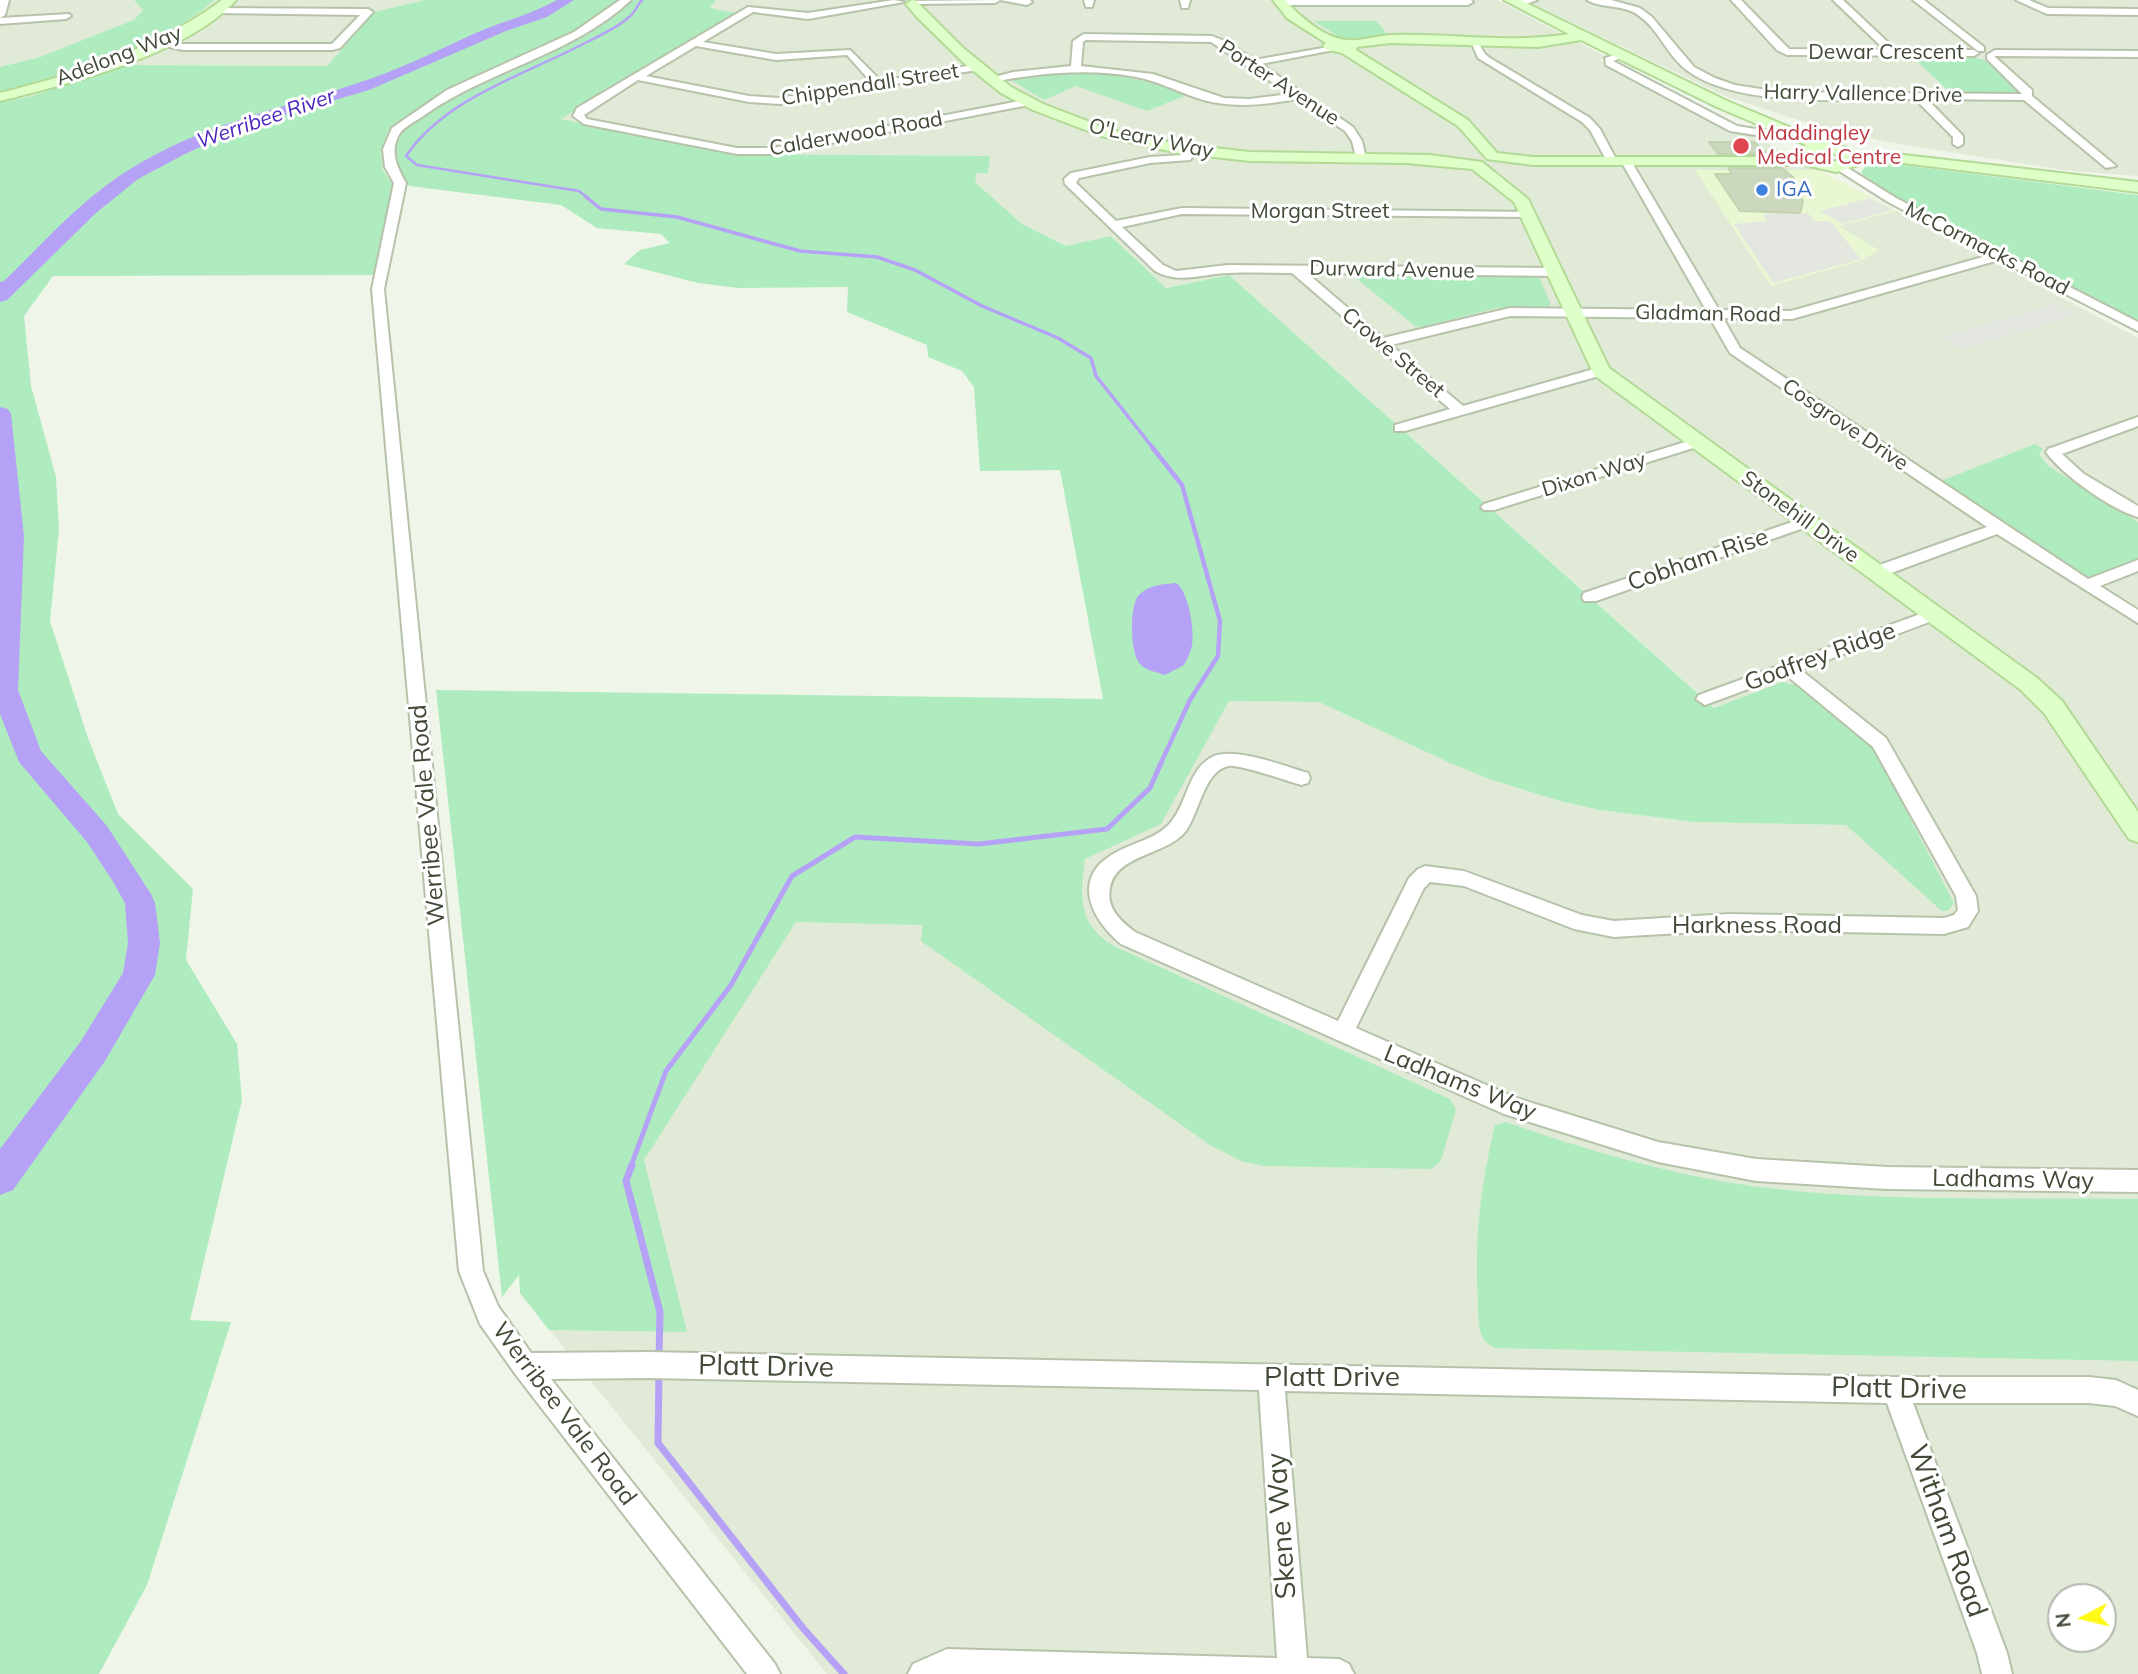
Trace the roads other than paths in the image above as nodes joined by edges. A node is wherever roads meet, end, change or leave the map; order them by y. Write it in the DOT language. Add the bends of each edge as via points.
graph roads {
  1 [pos="4,0"];
  2 [pos="230,0"];
  3 [pos="626,0"];
  4 [pos="765,0"];
  5 [pos="995,0"];
  6 [pos="1005,0"];
  7 [pos="1532,0"];
  8 [pos="1592,0"];
  9 [pos="1628,0"];
  10 [pos="1737,0"];
  11 [pos="1838,0"];
  12 [pos="1918,0"];
  13 [pos="2021,0"];
  14 [pos="2133,0"];
  15 [pos="910,1"];
  16 [pos="1280,1"];
  17 [pos="1326,1"];
  18 [pos="1513,1"];
  19 [pos="1027,2"];
  20 [pos="1416,2"];
  21 [pos="1468,2"];
  22 [pos="2138,3"];
  23 [pos="1617,4"];
  24 [pos="751,9"];
  25 [pos="217,11"];
  26 [pos="2138,12"];
  27 [pos="0,15"];
  28 [pos="66,16"];
  29 [pos="0,21"];
  30 [pos="1577,34"];
  31 [pos="1476,41"];
  32 [pos="695,43"];
  33 [pos="161,44"];
  34 [pos="1340,46"];
  35 [pos="1978,51"];
  36 [pos="1895,54"];
  37 [pos="2138,54"];
  38 [pos="1992,55"];
  39 [pos="1621,56"];
  40 [pos="1253,63"];
  41 [pos="979,66"];
  42 [pos="1076,68"];
  43 [pos="637,78"];
  44 [pos="992,79"];
  45 [pos="879,85"];
  46 [pos="1300,95"];
  47 [pos="1919,96"];
  48 [pos="0,97"];
  49 [pos="2026,97"];
  50 [pos="1030,102"];
  51 [pos="1722,104"];
  52 [pos="1782,136"];
  53 [pos="1958,144"];
  54 [pos="1827,147"];
  55 [pos="1193,150"];
  56 [pos="1476,156"];
  57 [pos="1804,156"];
  58 [pos="1361,159"];
  59 [pos="1619,161"];
  60 [pos="1495,164"];
  61 [pos="1846,165"];
  62 [pos="2110,166"];
  63 [pos="2015,172"];
  64 [pos="2138,187"];
  65 [pos="1530,214"];
  66 [pos="1113,225"];
  67 [pos="2001,256"];
  68 [pos="1294,269"];
  69 [pos="1556,272"];
  70 [pos="1574,312"];
  71 [pos="1712,314"];
  72 [pos="2138,327"];
  73 [pos="1381,343"];
  74 [pos="1601,371"];
  75 [pos="1460,410"];
  76 [pos="2138,421"];
  77 [pos="1400,428"];
  78 [pos="1698,442"];
  79 [pos="1489,507"];
  80 [pos="2138,512"];
  81 [pos="1807,522"];
  82 [pos="1998,528"];
  83 [pos="2138,565"];
  84 [pos="1877,572"];
  85 [pos="2087,584"];
  86 [pos="1590,597"];
  87 [pos="1934,614"];
  88 [pos="2138,618"];
  89 [pos="1790,669"];
  90 [pos="1705,699"];
  91 [pos="1301,778"];
  92 [pos="2136,825"];
  93 [pos="1342,1034"];
  94 [pos="2138,1181"];
  95 [pos="525,1366"];
  96 [pos="1271,1378"];
  97 [pos="1895,1390"];
  98 [pos="2138,1403"];
  99 [pos="1293,1673"];
  100 [pos="765,1674"];
  101 [pos="923,1674"];
  102 [pos="1339,1674"];
  103 [pos="1997,1674"];
  1 -- 27 [label="street"];
  2 -- 25 [label="street, Adelong Way"];
  3 -- 95 [label="street, Werribee Vale Road" via="577,34 451,92 396,130 388,149 400,183 378,289 471,1271 489,1315"];
  4 -- 24 [label="street, Calderwood Road"];
  5 -- 15 [label="street"];
  6 -- 19 [label="street"];
  7 -- 18 [label="street"];
  8 -- 23 [label="street, Harry Vallence Drive"];
  9 -- 23 [label="street"];
  10 -- 36 [label="street, Dewar Crescent" via="1787,52"];
  11 -- 36 [label="street"];
  12 -- 35 [label="street"];
  13 -- 26 [label="street" via="2047,11"];
  14 -- 22 [label="street"];
  15 -- 24 [label="street" via="808,16"];
  15 -- 41 [label="street, O'Leary Way"];
  16 -- 17 [label="street"];
  16 -- 34 [label="street" via="1291,15"];
  17 -- 20 [label="street"];
  18 -- 30 [label="street"];
  20 -- 21 [label="street"];
  23 -- 47 [label="street, Harry Vallence Drive" via="1648,17 1692,70 1742,90 1780,95"];
  24 -- 32 [label="street, Calderwood Road"];
  25 -- 33 [label="street, Adelong Way"];
  25 -- 33 [label="street" via="368,12 331,47"];
  28 -- 29 [label="street"];
  30 -- 31 [label="street" via="1538,43"];
  30 -- 39 [label="street"];
  31 -- 34 [label="street" via="1390,39"];
  31 -- 59 [label="street, Cosgrove Drive" via="1487,61 1586,120"];
  32 -- 43 [label="street, Calderwood Road"];
  32 -- 45 [label="street" via="776,57 850,53"];
  33 -- 48 [label="street, Adelong Way"];
  34 -- 40 [label="street"];
  34 -- 56 [label="street" via="1463,123"];
  35 -- 36 [label="street, Dewar Crescent"];
  35 -- 38 [label="street"];
  37 -- 38 [label="street"];
  38 -- 49 [label="street" via="2028,92"];
  39 -- 51 [label="street"];
  39 -- 52 [label="street" via="1608,60 1734,129"];
  40 -- 42 [label="street, Porter Avenue" via="1212,39 1094,36 1080,38"];
  40 -- 46 [label="street, Porter Avenue"];
  41 -- 44 [label="street, O'Leary Way"];
  41 -- 45 [label="street, Chippendall Street"];
  42 -- 44 [label="street"];
  42 -- 46 [label="street" via="1153,78 1231,102"];
  43 -- 45 [label="street, Chippendall Street" via="764,101"];
  43 -- 50 [label="street, Calderwood Road" via="582,110 579,118 737,150 773,151"];
  44 -- 50 [label="street, O'Leary Way"];
  46 -- 58 [label="street, Porter Avenue" via="1349,129"];
  47 -- 49 [label="street, Harry Vallence Drive"];
  47 -- 53 [label="street" via="1958,136"];
  49 -- 62 [label="street"];
  50 -- 55 [label="street, O'Leary Way" via="1083,125"];
  51 -- 52 [label="street"];
  51 -- 54 [label="street"];
  52 -- 57 [label="street"];
  54 -- 57 [label="street" via="1808,148"];
  54 -- 61 [label="street" via="1851,156"];
  54 -- 63 [label="street" via="1911,154"];
  55 -- 58 [label="street, O'Leary Way" via="1286,159"];
  55 -- 66 [label="street, Durward Avenue" via="1186,158 1150,160 1070,179"];
  56 -- 58 [label="street, O'Leary Way"];
  56 -- 60 [label="street, Stonehill Drive"];
  56 -- 60 [label="street, O'Leary Way"];
  57 -- 59 [label="street"];
  57 -- 61 [label="street" via="1820,165"];
  59 -- 60 [label="street, O'Leary Way"];
  59 -- 71 [label="street, Cosgrove Drive"];
  60 -- 65 [label="street, Stonehill Drive"];
  61 -- 63 [label="street" via="1867,157 1895,158"];
  61 -- 67 [label="street, McCormacks Road" via="1862,184"];
  63 -- 64 [label="street"];
  65 -- 66 [label="street, Morgan Street" via="1182,211"];
  65 -- 69 [label="street, Stonehill Drive"];
  66 -- 68 [label="street, Durward Avenue" via="1171,275"];
  67 -- 71 [label="street, Gladman Road" via="1792,315"];
  67 -- 72 [label="street, McCormacks Road"];
  68 -- 69 [label="street, Durward Avenue"];
  68 -- 73 [label="street, Crowe Street"];
  69 -- 70 [label="street, Stonehill Drive"];
  70 -- 71 [label="street, Gladman Road"];
  70 -- 73 [label="street, Gladman Road" via="1500,313"];
  70 -- 74 [label="street, Stonehill Drive"];
  71 -- 82 [label="street, Cosgrove Drive" via="1744,357"];
  73 -- 75 [label="street, Crowe Street"];
  74 -- 75 [label="street"];
  74 -- 78 [label="street, Stonehill Drive"];
  75 -- 77 [label="street"];
  76 -- 80 [label="street" via="2053,452 2067,468"];
  78 -- 79 [label="street, Dixon Way"];
  78 -- 81 [label="street, Stonehill Drive"];
  81 -- 84 [label="street, Stonehill Drive"];
  81 -- 86 [label="street, Cobham Rise"];
  82 -- 84 [label="street"];
  82 -- 85 [label="street, Cosgrove Drive"];
  83 -- 85 [label="street"];
  84 -- 87 [label="street, Stonehill Drive"];
  85 -- 88 [label="street, Cosgrove Drive"];
  87 -- 89 [label="street, Godfrey Ridge"];
  87 -- 92 [label="street, Stonehill Drive" via="2053,707"];
  89 -- 90 [label="street, Godfrey Ridge"];
  89 -- 93 [label="street, Harkness Road" via="1880,743 1966,896 1968,911 1961,921 1944,926 1699,923 1603,928 1553,915 1450,873 1425,874 1416,883"];
  91 -- 93 [label="street, Ladhams Way" via="1222,759 1209,768 1178,828 1111,864 1099,886 1098,904 1128,938"];
  93 -- 94 [label="street, Ladhams Way" via="1512,1108 1658,1152 1769,1171 1887,1178"];
  95 -- 96 [label="street, Platt Drive"];
  95 -- 100 [label="street, Werribee Vale Road"];
  96 -- 97 [label="street, Platt Drive"];
  96 -- 99 [label="street, Skene Way"];
  97 -- 98 [label="street, Platt Drive" via="2089,1390 2116,1393"];
  97 -- 103 [label="street, Witham Road"];
  99 -- 101 [label="street" via="947,1664"];
  99 -- 102 [label="street"];
}
